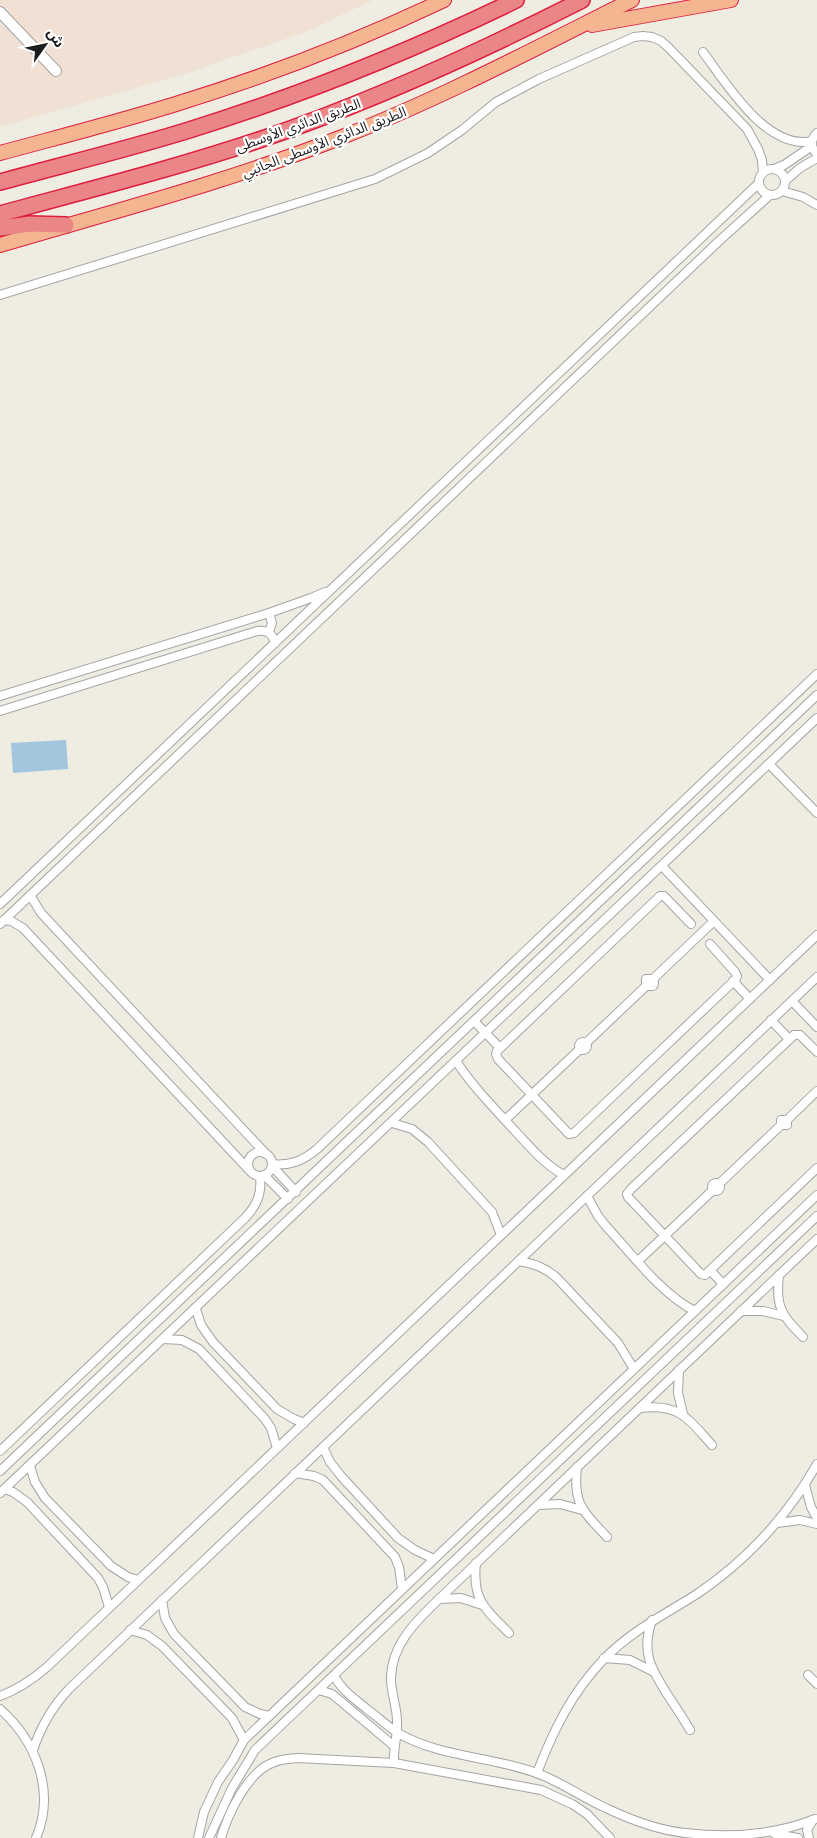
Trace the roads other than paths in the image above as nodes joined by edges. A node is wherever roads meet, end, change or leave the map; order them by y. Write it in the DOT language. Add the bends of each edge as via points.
graph roads {
  1 [pos="444,0"];
  2 [pos="516,0"];
  3 [pos="582,0"];
  4 [pos="632,0"];
  5 [pos="731,0"];
  6 [pos="0,12"];
  7 [pos="570,31"];
  8 [pos="703,52"];
  9 [pos="56,71"];
  10 [pos="817,134"];
  11 [pos="812,144"];
  12 [pos="0,153"];
  13 [pos="817,154"];
  14 [pos="817,158"];
  15 [pos="774,169"];
  16 [pos="763,173"];
  17 [pos="785,181"];
  18 [pos="0,182"];
  19 [pos="759,183"];
  20 [pos="782,191"];
  21 [pos="770,195"];
  22 [pos="817,205"];
  23 [pos="0,214"];
  24 [pos="66,225"];
  25 [pos="0,228"];
  26 [pos="0,245"];
  27 [pos="0,295"];
  28 [pos="439,487"];
  29 [pos="449,498"];
  30 [pos="334,587"];
  31 [pos="269,613"];
  32 [pos="269,632"];
  33 [pos="274,643"];
  34 [pos="817,674"];
  35 [pos="817,695"];
  36 [pos="0,696"];
  37 [pos="0,711"];
  38 [pos="817,718"];
  39 [pos="769,764"];
  40 [pos="117,792"];
  41 [pos="709,799"];
  42 [pos="127,803"];
  43 [pos="720,810"];
  44 [pos="817,812"];
  45 [pos="662,866"];
  46 [pos="30,895"];
  47 [pos="0,904"];
  48 [pos="714,921"];
  49 [pos="2,922"];
  50 [pos="691,924"];
  51 [pos="817,935"];
  52 [pos="710,944"];
  53 [pos="817,977"];
  54 [pos="770,980"];
  55 [pos="733,981"];
  56 [pos="750,999"];
  57 [pos="792,1001"];
  58 [pos="772,1020"];
  59 [pos="474,1022"];
  60 [pos="817,1027"];
  61 [pos="485,1034"];
  62 [pos="790,1039"];
  63 [pos="500,1048"];
  64 [pos="817,1052"];
  65 [pos="456,1061"];
  66 [pos="817,1091"];
  67 [pos="532,1095"];
  68 [pos="505,1120"];
  69 [pos="392,1123"];
  70 [pos="266,1154"];
  71 [pos="272,1165"];
  72 [pos="817,1168"];
  73 [pos="250,1171"];
  74 [pos="564,1175"];
  75 [pos="262,1176"];
  76 [pos="296,1192"];
  77 [pos="817,1195"];
  78 [pos="588,1196"];
  79 [pos="288,1200"];
  80 [pos="817,1216"];
  81 [pos="501,1235"];
  82 [pos="665,1236"];
  83 [pos="817,1239"];
  84 [pos="519,1261"];
  85 [pos="638,1261"];
  86 [pos="710,1270"];
  87 [pos="779,1276"];
  88 [pos="723,1284"];
  89 [pos="196,1309"];
  90 [pos="695,1311"];
  91 [pos="742,1311"];
  92 [pos="784,1316"];
  93 [pos="803,1337"];
  94 [pos="163,1340"];
  95 [pos="634,1369"];
  96 [pos="679,1370"];
  97 [pos="640,1408"];
  98 [pos="683,1414"];
  99 [pos="304,1423"];
  100 [pos="712,1445"];
  101 [pos="323,1447"];
  102 [pos="276,1448"];
  103 [pos="0,1451"];
  104 [pos="817,1464"];
  105 [pos="30,1466"];
  106 [pos="577,1467"];
  107 [pos="0,1471"];
  108 [pos="296,1473"];
  109 [pos="805,1486"];
  110 [pos="3,1491"];
  111 [pos="538,1505"];
  112 [pos="582,1510"];
  113 [pos="482,1514"];
  114 [pos="817,1518"];
  115 [pos="778,1522"];
  116 [pos="817,1524"];
  117 [pos="492,1525"];
  118 [pos="607,1537"];
  119 [pos="456,1538"];
  120 [pos="467,1548"];
  121 [pos="434,1558"];
  122 [pos="476,1564"];
  123 [pos="138,1580"];
  124 [pos="402,1589"];
  125 [pos="438,1599"];
  126 [pos="162,1600"];
  127 [pos="482,1605"];
  128 [pos="109,1607"];
  129 [pos="653,1619"];
  130 [pos="130,1630"];
  131 [pos="509,1633"];
  132 [pos="604,1658"];
  133 [pos="652,1671"];
  134 [pos="334,1675"];
  135 [pos="808,1675"];
  136 [pos="817,1684"];
  137 [pos="319,1690"];
  138 [pos="0,1696"];
  139 [pos="0,1709"];
  140 [pos="269,1716"];
  141 [pos="690,1730"];
  142 [pos="398,1732"];
  143 [pos="244,1740"];
  144 [pos="394,1746"];
  145 [pos="33,1750"];
  146 [pos="394,1763"];
  147 [pos="541,1775"];
  148 [pos="541,1790"];
  149 [pos="816,1819"];
  150 [pos="765,1834"];
  151 [pos="36,1838"];
  152 [pos="198,1838"];
  153 [pos="209,1838"];
  154 [pos="221,1838"];
  155 [pos="610,1838"];
  156 [pos="798,1838"];
  157 [pos="809,1838"];
  1 -- 12 [label="highway" via="348,42 242,82 142,114"];
  2 -- 18 [label="highway" via="401,52 277,100 160,139"];
  3 -- 23 [label="highway, الطريق الدائري الأوسطى" via="430,73 297,126 161,171"];
  4 -- 7 [label="highway, الطريق الدائري الأوسطى الجانبي"];
  5 -- 7 [label="highway"];
  6 -- 9 [label="street"];
  7 -- 24 [label="highway, الطريق الدائري الأوسطى الجانبي" via="465,84 341,138 205,186"];
  8 -- 11 [label="street" via="734,93 768,129 785,139"];
  10 -- 11 [label="street"];
  11 -- 13 [label="street"];
  11 -- 15 [label="street"];
  14 -- 17 [label="street"];
  15 -- 16 [label="street"];
  15 -- 17 [label="street" via="782,173"];
  16 -- 19 [label="street"];
  16 -- 27 [label="street" via="758,149 746,129 668,47 652,37 643,36 514,91 445,142 375,178"];
  17 -- 20 [label="street"];
  19 -- 21 [label="street" via="762,190"];
  19 -- 28 [label="street"];
  20 -- 21 [label="street"];
  20 -- 22 [label="street"];
  21 -- 29 [label="street"];
  24 -- 25 [label="highway" via="30,224"];
  24 -- 26 [label="highway, الطريق الدائري الأوسطى الجانبي"];
  28 -- 29 [label="street"];
  28 -- 30 [label="street"];
  29 -- 42 [label="street"];
  30 -- 31 [label="street"];
  30 -- 33 [label="street"];
  31 -- 32 [label="street" via="272,622"];
  31 -- 36 [label="street"];
  32 -- 33 [label="street"];
  32 -- 37 [label="street" via="257,631"];
  33 -- 40 [label="street"];
  34 -- 71 [label="street" via="317,1149 301,1161"];
  35 -- 41 [label="street"];
  38 -- 39 [label="street"];
  39 -- 43 [label="street"];
  39 -- 44 [label="street"];
  40 -- 42 [label="street"];
  40 -- 47 [label="street"];
  41 -- 43 [label="street"];
  41 -- 59 [label="street"];
  42 -- 46 [label="street"];
  43 -- 45 [label="street"];
  45 -- 48 [label="street"];
  45 -- 61 [label="street"];
  46 -- 49 [label="street"];
  46 -- 70 [label="street" via="40,913"];
  48 -- 54 [label="street"];
  48 -- 67 [label="street" via="653,979 653,986 646,986"];
  49 -- 73 [label="street" via="11,921 23,928"];
  50 -- 63 [label="street" via="664,896 660,896"];
  51 -- 54 [label="street"];
  52 -- 55 [label="street" via="737,974"];
  53 -- 57 [label="street"];
  54 -- 56 [label="street"];
  55 -- 56 [label="street"];
  55 -- 67 [label="street" via="572,1134"];
  56 -- 74 [label="street"];
  57 -- 58 [label="street"];
  57 -- 60 [label="street"];
  58 -- 62 [label="street"];
  58 -- 78 [label="street"];
  59 -- 61 [label="street"];
  59 -- 76 [label="street"];
  61 -- 63 [label="street"];
  61 -- 65 [label="street"];
  62 -- 64 [label="street" via="800,1035"];
  62 -- 82 [label="street" via="627,1194"];
  63 -- 67 [label="street" via="496,1054 498,1059"];
  65 -- 68 [label="street"];
  65 -- 69 [label="street"];
  66 -- 82 [label="street"];
  67 -- 68 [label="street"];
  68 -- 74 [label="street" via="548,1165"];
  69 -- 81 [label="street" via="412,1129 428,1142 492,1212"];
  69 -- 89 [label="street"];
  70 -- 71 [label="street"];
  70 -- 73 [label="street" via="258,1152 251,1156"];
  71 -- 75 [label="street"];
  71 -- 76 [label="street"];
  72 -- 86 [label="street"];
  73 -- 75 [label="street"];
  74 -- 81 [label="street"];
  75 -- 79 [label="street"];
  75 -- 103 [label="street" via="257,1203 245,1218"];
  76 -- 79 [label="street"];
  77 -- 88 [label="street"];
  78 -- 84 [label="street"];
  78 -- 85 [label="street" via="598,1216"];
  79 -- 107 [label="street"];
  80 -- 117 [label="street"];
  81 -- 99 [label="street"];
  82 -- 85 [label="street"];
  82 -- 86 [label="street" via="702,1274"];
  83 -- 87 [label="street"];
  84 -- 95 [label="street" via="549,1270 618,1343"];
  84 -- 101 [label="street"];
  85 -- 90 [label="street" via="676,1300"];
  86 -- 88 [label="street"];
  87 -- 91 [label="street"];
  87 -- 92 [label="street" via="778,1296"];
  88 -- 90 [label="street"];
  89 -- 94 [label="street"];
  89 -- 99 [label="street" via="205,1332 220,1350 277,1409"];
  90 -- 95 [label="street"];
  91 -- 92 [label="street"];
  91 -- 96 [label="street"];
  92 -- 93 [label="street"];
  94 -- 102 [label="street" via="182,1340 199,1350 265,1419"];
  94 -- 105 [label="street"];
  95 -- 113 [label="street"];
  96 -- 97 [label="street"];
  96 -- 98 [label="street" via="678,1393"];
  97 -- 98 [label="street" via="662,1407"];
  97 -- 106 [label="street"];
  98 -- 100 [label="street"];
  99 -- 102 [label="street"];
  101 -- 108 [label="street"];
  101 -- 121 [label="street" via="341,1476 398,1538"];
  102 -- 123 [label="street"];
  104 -- 109 [label="street"];
  105 -- 110 [label="street"];
  105 -- 123 [label="street" via="44,1497 111,1566"];
  106 -- 111 [label="street"];
  106 -- 112 [label="street" via="576,1489"];
  108 -- 124 [label="street" via="323,1480 388,1548 400,1567"];
  108 -- 126 [label="street"];
  109 -- 114 [label="street"];
  109 -- 115 [label="street"];
  110 -- 128 [label="street" via="20,1496 27,1502 98,1578"];
  111 -- 112 [label="street" via="560,1504"];
  111 -- 122 [label="street"];
  112 -- 118 [label="street"];
  113 -- 117 [label="street" via="485,1524"];
  113 -- 119 [label="street"];
  115 -- 116 [label="street" via="800,1520"];
  115 -- 129 [label="street" via="721,1577"];
  117 -- 120 [label="street"];
  119 -- 120 [label="street" via="466,1541"];
  119 -- 121 [label="street"];
  120 -- 134 [label="street"];
  121 -- 124 [label="street"];
  122 -- 125 [label="street"];
  122 -- 127 [label="street" via="476,1585"];
  123 -- 128 [label="street"];
  124 -- 140 [label="street"];
  125 -- 127 [label="street" via="461,1598"];
  125 -- 142 [label="street" via="408,1631 394,1662 391,1679"];
  126 -- 130 [label="street"];
  126 -- 140 [label="street" via="165,1618 174,1634 245,1706"];
  127 -- 131 [label="street"];
  128 -- 138 [label="street" via="34,1679"];
  129 -- 132 [label="street"];
  129 -- 133 [label="street" via="647,1645"];
  130 -- 143 [label="street" via="147,1635 162,1646 232,1718"];
  130 -- 145 [label="street" via="57,1702 38,1733"];
  132 -- 133 [label="street" via="630,1660"];
  132 -- 147 [label="street" via="576,1692 554,1730"];
  133 -- 141 [label="street"];
  134 -- 137 [label="street"];
  134 -- 142 [label="street" via="345,1692"];
  135 -- 136 [label="street"];
  137 -- 144 [label="street" via="332,1694"];
  137 -- 153 [label="street" via="255,1750 232,1788"];
  139 -- 145 [label="street" via="24,1734"];
  140 -- 143 [label="street"];
  142 -- 144 [label="street"];
  142 -- 147 [label="street" via="441,1750"];
  143 -- 152 [label="street" via="218,1782 204,1812"];
  144 -- 146 [label="street"];
  145 -- 151 [label="street" via="44,1791 43,1812"];
  146 -- 148 [label="street"];
  146 -- 154 [label="street" via="298,1758 270,1763 259,1771 238,1798"];
  147 -- 148 [label="street"];
  147 -- 150 [label="street" via="605,1808 656,1827 710,1836"];
  148 -- 155 [label="street" via="587,1814"];
  149 -- 150 [label="street"];
  149 -- 157 [label="street" via="807,1830"];
  150 -- 156 [label="street"];
}
